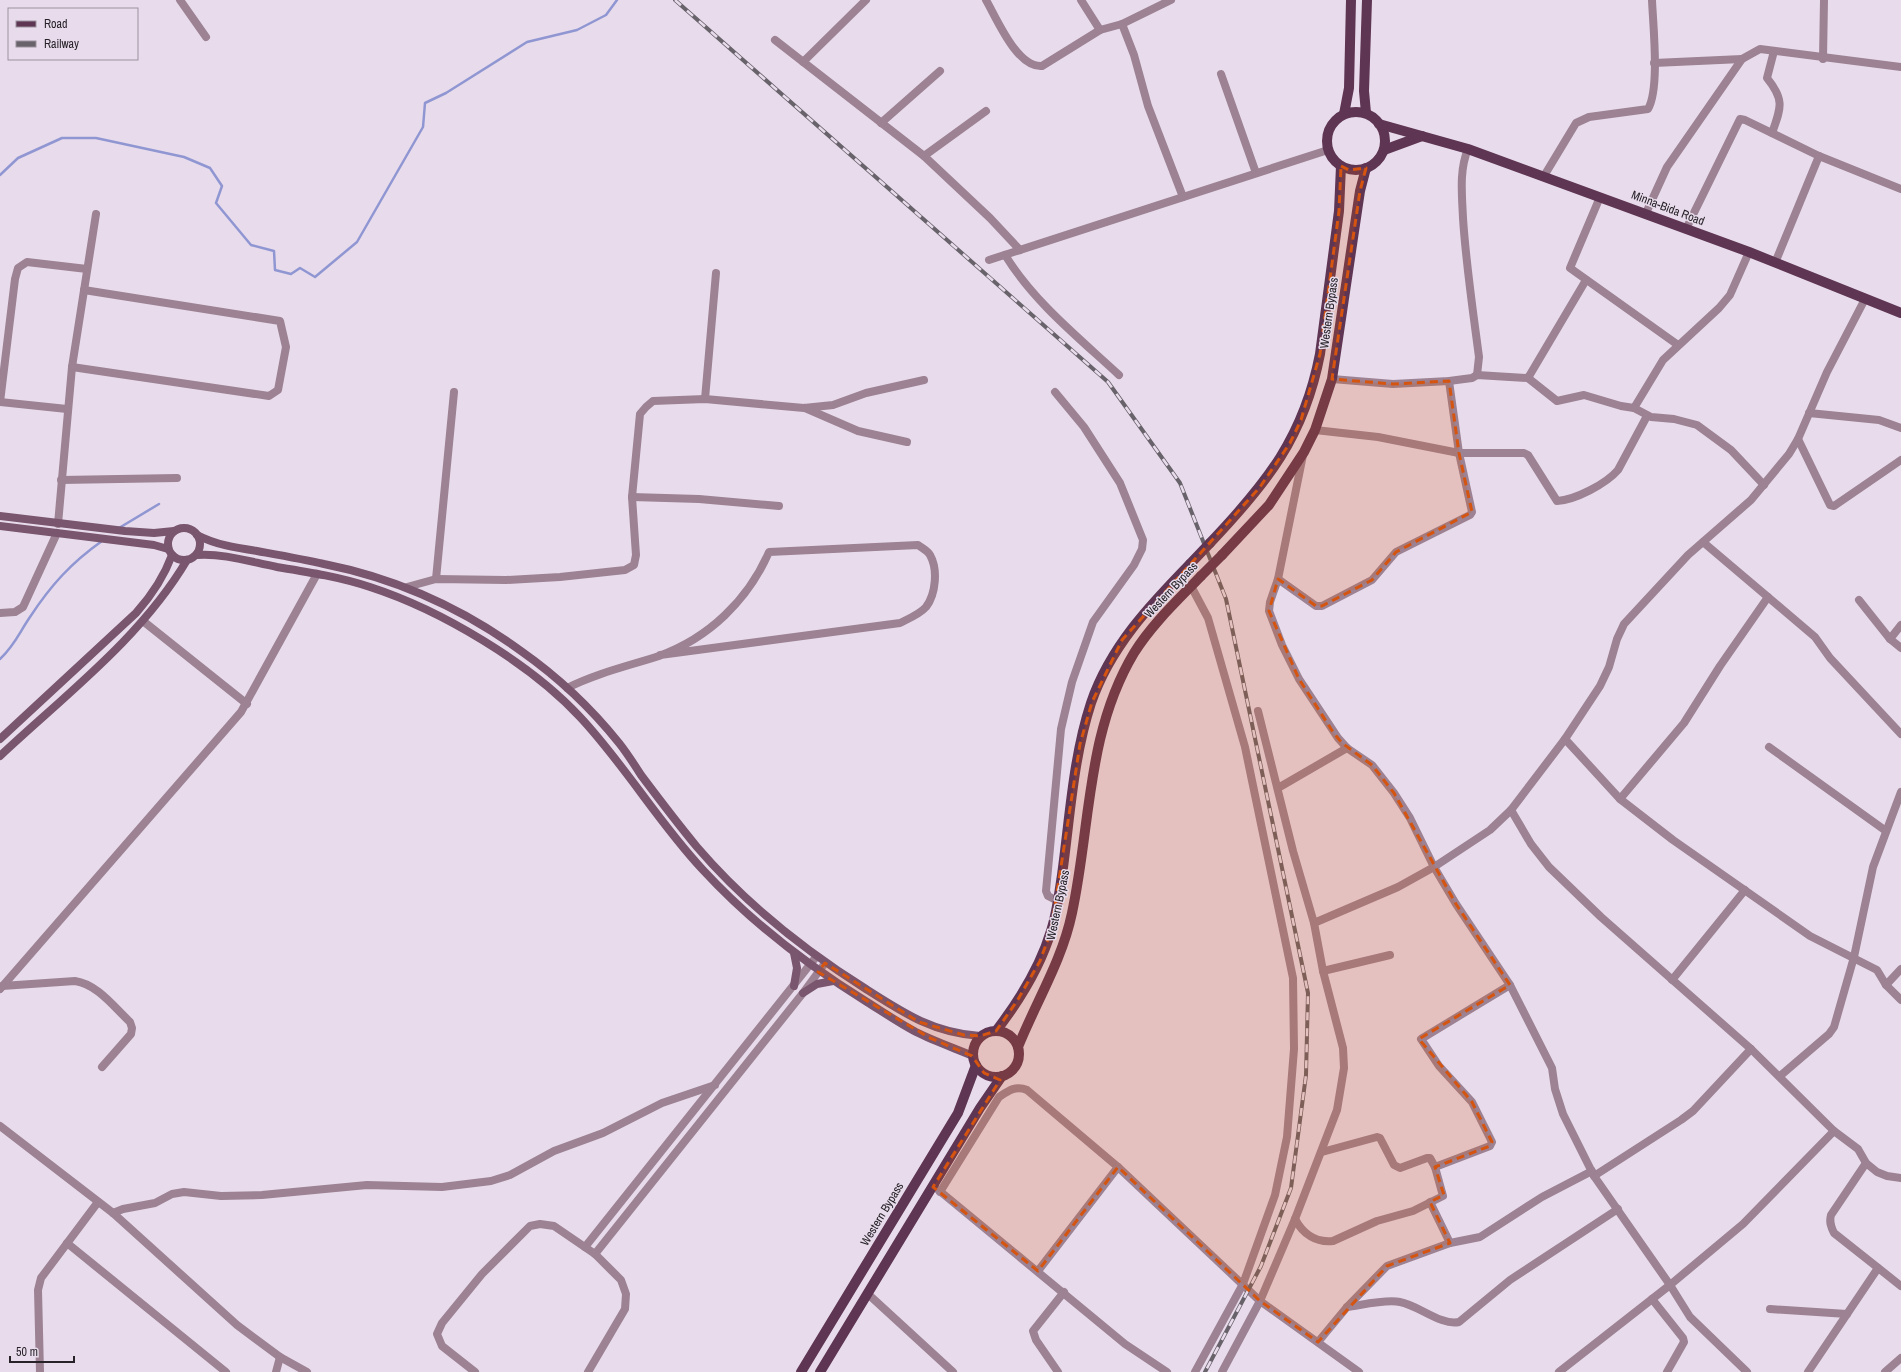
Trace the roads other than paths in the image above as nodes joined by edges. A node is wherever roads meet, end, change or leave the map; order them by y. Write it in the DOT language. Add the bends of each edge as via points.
graph roads {
  1 [pos="180,0"];
  2 [pos="866,0"];
  3 [pos="986,0"];
  4 [pos="1081,0"];
  5 [pos="1171,0"];
  6 [pos="1351,0"];
  7 [pos="1367,0"];
  8 [pos="1652,0"];
  9 [pos="1824,0"];
  10 [pos="1122,24"];
  11 [pos="1100,30"];
  12 [pos="206,37"];
  13 [pos="776,40"];
  14 [pos="1774,51"];
  15 [pos="1823,58"];
  16 [pos="1742,59"];
  17 [pos="803,62"];
  18 [pos="1654,63"];
  19 [pos="1901,67"];
  20 [pos="940,71"];
  21 [pos="1221,74"];
  22 [pos="986,111"];
  23 [pos="1366,113"];
  24 [pos="1344,114"];
  25 [pos="881,123"];
  26 [pos="1380,124"];
  27 [pos="1772,133"];
  28 [pos="1422,136"];
  29 [pos="1468,148"];
  30 [pos="1328,150"];
  31 [pos="1384,150"];
  32 [pos="924,156"];
  33 [pos="1819,156"];
  34 [pos="1341,166"];
  35 [pos="1366,168"];
  36 [pos="1256,173"];
  37 [pos="1544,176"];
  38 [pos="1901,189"];
  39 [pos="1183,196"];
  40 [pos="1600,197"];
  41 [pos="96,214"];
  42 [pos="1646,214"];
  43 [pos="1686,229"];
  44 [pos="1020,250"];
  45 [pos="1749,252"];
  46 [pos="1005,255"];
  47 [pos="989,260"];
  48 [pos="1775,263"];
  49 [pos="87,269"];
  50 [pos="716,273"];
  51 [pos="1586,280"];
  52 [pos="84,290"];
  53 [pos="1865,299"];
  54 [pos="1901,313"];
  55 [pos="1678,345"];
  56 [pos="72,367"];
  57 [pos="1119,375"];
  58 [pos="1477,375"];
  59 [pos="1528,378"];
  60 [pos="1332,379"];
  61 [pos="924,380"];
  62 [pos="1449,381"];
  63 [pos="454,392"];
  64 [pos="1055,392"];
  65 [pos="705,400"];
  66 [pos="0,402"];
  67 [pos="804,408"];
  68 [pos="1634,408"];
  69 [pos="67,410"];
  70 [pos="1810,413"];
  71 [pos="1647,416"];
  72 [pos="1901,428"];
  73 [pos="1315,430"];
  74 [pos="1798,439"];
  75 [pos="907,442"];
  76 [pos="1304,452"];
  77 [pos="1459,453"];
  78 [pos="1901,460"];
  79 [pos="177,478"];
  80 [pos="61,480"];
  81 [pos="1764,485"];
  82 [pos="632,497"];
  83 [pos="779,506"];
  84 [pos="0,516"];
  85 [pos="58,524"];
  86 [pos="0,526"];
  87 [pos="174,531"];
  88 [pos="57,533"];
  89 [pos="197,535"];
  90 [pos="1703,542"];
  91 [pos="170,552"];
  92 [pos="197,554"];
  93 [pos="187,560"];
  94 [pos="317,574"];
  95 [pos="436,579"];
  96 [pos="1278,579"];
  97 [pos="1191,586"];
  98 [pos="407,587"];
  99 [pos="1768,597"];
  100 [pos="1859,600"];
  101 [pos="0,613"];
  102 [pos="143,621"];
  103 [pos="1901,625"];
  104 [pos="1890,639"];
  105 [pos="1901,648"];
  106 [pos="660,655"];
  107 [pos="567,688"];
  108 [pos="247,704"];
  109 [pos="1258,711"];
  110 [pos="1901,734"];
  111 [pos="0,739"];
  112 [pos="1565,739"];
  113 [pos="1769,747"];
  114 [pos="1348,748"];
  115 [pos="0,756"];
  116 [pos="1278,788"];
  117 [pos="1901,792"];
  118 [pos="1620,799"];
  119 [pos="1899,803"];
  120 [pos="1511,810"];
  121 [pos="1886,831"];
  122 [pos="1434,867"];
  123 [pos="1745,890"];
  124 [pos="1058,901"];
  125 [pos="1314,923"];
  126 [pos="793,952"];
  127 [pos="1390,955"];
  128 [pos="816,957"];
  129 [pos="1854,957"];
  130 [pos="825,963"];
  131 [pos="810,965"];
  132 [pos="1901,969"];
  133 [pos="1323,971"];
  134 [pos="818,972"];
  135 [pos="1672,980"];
  136 [pos="833,981"];
  137 [pos="1510,985"];
  138 [pos="1886,985"];
  139 [pos="794,986"];
  140 [pos="1,987"];
  141 [pos="803,993"];
  142 [pos="1901,1000"];
  143 [pos="996,1031"];
  144 [pos="980,1036"];
  145 [pos="1018,1047"];
  146 [pos="1752,1049"];
  147 [pos="975,1060"];
  148 [pos="102,1067"];
  149 [pos="1002,1076"];
  150 [pos="1780,1076"];
  151 [pos="715,1085"];
  152 [pos="0,1126"];
  153 [pos="1834,1131"];
  154 [pos="1322,1152"];
  155 [pos="1866,1163"];
  156 [pos="1118,1167"];
  157 [pos="1435,1167"];
  158 [pos="1593,1173"];
  159 [pos="1901,1178"];
  160 [pos="937,1189"];
  161 [pos="98,1202"];
  162 [pos="1430,1202"];
  163 [pos="1618,1209"];
  164 [pos="113,1213"];
  165 [pos="1295,1219"];
  166 [pos="1450,1243"];
  167 [pos="67,1244"];
  168 [pos="585,1247"];
  169 [pos="595,1254"];
  170 [pos="1878,1268"];
  171 [pos="1038,1271"];
  172 [pos="1243,1284"];
  173 [pos="1670,1285"];
  174 [pos="1901,1286"];
  175 [pos="1064,1292"];
  176 [pos="868,1294"];
  177 [pos="1652,1299"];
  178 [pos="1260,1301"];
  179 [pos="1347,1307"];
  180 [pos="1770,1309"];
  181 [pos="1847,1314"];
  182 [pos="1318,1342"];
  183 [pos="280,1357"];
  184 [pos="1901,1358"];
  185 [pos="40,1372"];
  186 [pos="226,1372"];
  187 [pos="276,1372"];
  188 [pos="306,1372"];
  189 [pos="475,1372"];
  190 [pos="588,1372"];
  191 [pos="801,1372"];
  192 [pos="820,1372"];
  193 [pos="953,1372"];
  194 [pos="1058,1372"];
  195 [pos="1167,1372"];
  196 [pos="1195,1372"];
  197 [pos="1222,1372"];
  198 [pos="1359,1372"];
  199 [pos="1559,1372"];
  200 [pos="1667,1372"];
  201 [pos="1747,1372"];
  202 [pos="1808,1372"];
  203 [pos="1885,1372"];
  1 -- 12 [label="street"];
  2 -- 17 [label="street"];
  3 -- 11 [label="street" via="1016,52 1035,67 1042,66"];
  4 -- 11 [label="street"];
  5 -- 10 [label="street"];
  6 -- 24 [label="main road" via="1349,88"];
  7 -- 23 [label="main road" via="1364,91"];
  8 -- 18 [label="street"];
  9 -- 15 [label="street"];
  10 -- 11 [label="street"];
  10 -- 39 [label="street" via="1134,55 1148,106"];
  13 -- 17 [label="street"];
  14 -- 15 [label="street"];
  14 -- 16 [label="street" via="1760,49"];
  14 -- 27 [label="street" via="1767,78 1776,89 1781,102"];
  15 -- 19 [label="street"];
  16 -- 18 [label="street"];
  16 -- 42 [label="street" via="1667,167"];
  17 -- 25 [label="street"];
  18 -- 37 [label="street" via="1652,102 1648,109 1589,117 1576,123"];
  20 -- 25 [label="street"];
  21 -- 36 [label="street"];
  22 -- 32 [label="street"];
  23 -- 24 [label="main road" via="1358,111"];
  23 -- 26 [label="main road"];
  24 -- 30 [label="main road" via="1327,132"];
  25 -- 32 [label="street"];
  26 -- 28 [label="main road, Minna-Bida Road"];
  26 -- 31 [label="main road" via="1384,132"];
  27 -- 33 [label="street"];
  27 -- 43 [label="street" via="1740,119"];
  28 -- 29 [label="main road, Minna-Bida Road"];
  28 -- 31 [label="main road"];
  29 -- 37 [label="main road, Minna-Bida Road"];
  29 -- 58 [label="street" via="1463,163 1462,193 1465,245 1479,358"];
  30 -- 34 [label="main road"];
  30 -- 36 [label="street"];
  31 -- 35 [label="main road" via="1377,161"];
  32 -- 44 [label="street"];
  33 -- 38 [label="street"];
  33 -- 48 [label="street"];
  34 -- 35 [label="main road" via="1358,170"];
  34 -- 124 [label="main road, Western Bypass, bridge" via="1339,211 1320,354 1301,420 1290,443 1269,475 1233,520 1154,602 1122,640 1106,668 1092,702 1080,744"];
  35 -- 60 [label="main road, Western Bypass" via="1360,191"];
  36 -- 39 [label="street"];
  37 -- 40 [label="main road, Minna-Bida Road"];
  39 -- 44 [label="street"];
  40 -- 42 [label="main road, Minna-Bida Road"];
  40 -- 51 [label="street" via="1570,268"];
  41 -- 49 [label="street"];
  42 -- 43 [label="main road, Minna-Bida Road"];
  43 -- 45 [label="main road, Minna-Bida Road"];
  44 -- 46 [label="street"];
  45 -- 48 [label="main road, Minna-Bida Road"];
  45 -- 55 [label="street" via="1730,295"];
  46 -- 47 [label="street"];
  46 -- 57 [label="street" via="1018,277 1037,299"];
  48 -- 53 [label="main road, Minna-Bida Road"];
  49 -- 52 [label="street"];
  49 -- 66 [label="street" via="27,262 18,268 14,279"];
  50 -- 65 [label="street"];
  51 -- 55 [label="street"];
  51 -- 59 [label="street"];
  52 -- 56 [label="street"];
  52 -- 56 [label="street" via="280,321 285,352 278,390 269,396"];
  53 -- 54 [label="main road, Minna-Bida Road"];
  53 -- 70 [label="street" via="1827,372"];
  55 -- 68 [label="street" via="1663,360"];
  56 -- 69 [label="street"];
  58 -- 59 [label="street"];
  58 -- 62 [label="street"];
  59 -- 68 [label="street" via="1557,401 1584,396"];
  60 -- 62 [label="street" via="1393,384"];
  60 -- 73 [label="main road, Western Bypass"];
  61 -- 67 [label="street" via="866,393 833,405"];
  62 -- 77 [label="street"];
  63 -- 95 [label="street"];
  64 -- 124 [label="street" via="1084,427 1120,483 1143,540 1142,549 1134,565 1094,622 1072,682 1061,729 1046,891 1048,896"];
  65 -- 67 [label="street"];
  65 -- 82 [label="street" via="653,401 640,414"];
  66 -- 69 [label="street"];
  67 -- 75 [label="street" via="858,431"];
  68 -- 71 [label="street"];
  69 -- 80 [label="street"];
  70 -- 72 [label="street" via="1880,420"];
  70 -- 74 [label="street"];
  71 -- 77 [label="street" via="1612,477 1591,490 1560,501 1555,500 1528,455 1524,453"];
  71 -- 81 [label="street" via="1674,418 1697,424 1731,450"];
  73 -- 76 [label="main road, Western Bypass"];
  73 -- 77 [label="street" via="1378,437"];
  74 -- 78 [label="street" via="1830,506 1834,506"];
  74 -- 81 [label="street"];
  76 -- 96 [label="street"];
  76 -- 97 [label="main road, Western Bypass, bridge" via="1269,505"];
  77 -- 96 [label="street" via="1472,512 1470,515 1396,552 1372,580 1322,606 1316,606"];
  79 -- 80 [label="street"];
  80 -- 85 [label="street"];
  81 -- 90 [label="street" via="1751,500"];
  82 -- 83 [label="street" via="700,499"];
  82 -- 95 [label="street" via="636,555 634,565 625,570 506,580"];
  84 -- 85 [label="main road"];
  85 -- 87 [label="main road" via="154,533"];
  86 -- 88 [label="main road"];
  87 -- 89 [label="main road" via="189,528"];
  87 -- 91 [label="main road" via="167,541"];
  88 -- 91 [label="main road" via="154,545"];
  88 -- 101 [label="street" via="23,607 16,612"];
  89 -- 92 [label="main road" via="200,546"];
  89 -- 98 [label="main road" via="226,546 326,564"];
  90 -- 99 [label="street"];
  90 -- 112 [label="street" via="1624,624 1616,639 1600,686"];
  91 -- 93 [label="main road" via="176,558"];
  91 -- 111 [label="main road" via="161,579 147,601"];
  92 -- 93 [label="main road"];
  92 -- 94 [label="main road" via="222,556"];
  93 -- 102 [label="main road" via="163,598"];
  94 -- 108 [label="street"];
  94 -- 126 [label="main road" via="367,586 420,606 477,637 529,672 573,710 599,738 703,870 732,900"];
  95 -- 98 [label="street"];
  96 -- 114 [label="street" via="1270,602 1270,611 1282,645 1299,679 1329,726"];
  97 -- 145 [label="main road, Western Bypass" via="1135,652 1109,704 1094,766 1072,914 1055,969"];
  97 -- 172 [label="street" via="1208,618 1246,747 1293,978 1294,1049 1287,1137 1276,1195"];
  98 -- 107 [label="main road" via="493,632"];
  99 -- 110 [label="street" via="1815,637 1830,658"];
  99 -- 118 [label="street" via="1726,656 1684,723"];
  100 -- 104 [label="street"];
  102 -- 108 [label="street"];
  102 -- 115 [label="main road"];
  103 -- 104 [label="street"];
  104 -- 105 [label="street"];
  106 -- 106 [label="street" via="717,624 739,602 760,572 769,552 918,544 930,555 935,573 934,589 926,606 913,617 900,623"];
  106 -- 107 [label="street" via="586,678"];
  107 -- 128 [label="main road" via="621,745 660,799 712,863 774,922"];
  108 -- 140 [label="street"];
  109 -- 116 [label="street"];
  112 -- 118 [label="street"];
  112 -- 120 [label="street"];
  113 -- 121 [label="street"];
  114 -- 116 [label="street"];
  114 -- 122 [label="street" via="1372,765 1394,793 1410,818"];
  116 -- 125 [label="street"];
  117 -- 119 [label="street"];
  118 -- 123 [label="street" via="1672,840"];
  119 -- 121 [label="street"];
  120 -- 122 [label="street" via="1490,830"];
  120 -- 135 [label="street" via="1550,867 1600,917"];
  121 -- 129 [label="street" via="1873,867"];
  122 -- 125 [label="street" via="1398,887"];
  122 -- 137 [label="street"];
  123 -- 129 [label="street" via="1810,936"];
  123 -- 135 [label="street"];
  124 -- 143 [label="main road, Western Bypass" via="1051,931 1040,960 1017,1001"];
  125 -- 133 [label="street"];
  126 -- 131 [label="main road"];
  126 -- 139 [label="main road" via="798,968"];
  127 -- 133 [label="street"];
  128 -- 130 [label="main road"];
  128 -- 131 [label="street"];
  129 -- 138 [label="street" via="1877,970"];
  129 -- 150 [label="street" via="1834,1028"];
  130 -- 134 [label="street"];
  130 -- 144 [label="main road" via="920,1022 949,1032"];
  131 -- 134 [label="main road"];
  131 -- 139 [label="street"];
  132 -- 138 [label="street"];
  133 -- 154 [label="street" via="1343,1048 1344,1068 1337,1110"];
  134 -- 136 [label="main road"];
  134 -- 141 [label="street"];
  135 -- 146 [label="street"];
  136 -- 141 [label="main road" via="817,984"];
  136 -- 147 [label="main road" via="916,1032"];
  137 -- 157 [label="street" via="1421,1039 1439,1066 1472,1102 1492,1142 1490,1146"];
  137 -- 158 [label="street" via="1552,1068 1562,1114"];
  138 -- 142 [label="street"];
  139 -- 151 [label="street"];
  140 -- 148 [label="street" via="75,982 86,983 97,990 130,1022 132,1028 131,1034"];
  141 -- 169 [label="street"];
  143 -- 144 [label="main road"];
  143 -- 145 [label="main road" via="1008,1035"];
  144 -- 147 [label="main road" via="975,1044"];
  145 -- 149 [label="main road" via="1016,1065"];
  146 -- 150 [label="street"];
  146 -- 158 [label="street" via="1693,1111"];
  147 -- 149 [label="main road" via="984,1073"];
  147 -- 191 [label="main road, Western Bypass" via="958,1113"];
  149 -- 160 [label="main road" via="977,1113"];
  150 -- 153 [label="street"];
  151 -- 164 [label="street" via="662,1103 603,1133 554,1151 510,1175 491,1181 442,1187 367,1185 262,1196 221,1196 184,1192 172,1194 155,1203"];
  151 -- 168 [label="street"];
  152 -- 161 [label="street"];
  153 -- 155 [label="street" via="1858,1149"];
  153 -- 173 [label="street" via="1755,1213"];
  154 -- 157 [label="street" via="1376,1137 1380,1138 1397,1167 1428,1158"];
  154 -- 165 [label="street"];
  155 -- 159 [label="street" via="1877,1172"];
  155 -- 170 [label="street" via="1830,1220 1834,1233"];
  156 -- 160 [label="street" via="1027,1090 1020,1087 999,1097"];
  156 -- 171 [label="street"];
  156 -- 172 [label="street"];
  157 -- 162 [label="street" via="1444,1195"];
  158 -- 163 [label="street"];
  158 -- 166 [label="street" via="1537,1200 1480,1237"];
  160 -- 171 [label="street"];
  160 -- 176 [label="main road"];
  161 -- 164 [label="street"];
  161 -- 167 [label="street"];
  162 -- 165 [label="street" via="1413,1211 1377,1221 1326,1242 1308,1236 1300,1229"];
  162 -- 166 [label="street"];
  163 -- 173 [label="street"];
  163 -- 179 [label="street" via="1510,1280 1459,1322 1449,1322 1401,1302"];
  164 -- 183 [label="street" via="237,1325"];
  165 -- 178 [label="street"];
  166 -- 179 [label="street" via="1387,1266"];
  167 -- 185 [label="street" via="41,1278 38,1290"];
  167 -- 186 [label="street"];
  168 -- 169 [label="street"];
  168 -- 189 [label="street" via="554,1226 530,1226 482,1274 442,1323 437,1334 442,1346"];
  169 -- 190 [label="street" via="621,1280 626,1294 625,1309"];
  170 -- 174 [label="street"];
  170 -- 181 [label="street"];
  171 -- 175 [label="street"];
  172 -- 178 [label="street"];
  172 -- 196 [label="street"];
  173 -- 177 [label="street"];
  173 -- 201 [label="street" via="1690,1317"];
  175 -- 194 [label="street" via="1033,1331 1036,1340"];
  175 -- 195 [label="street" via="1125,1344"];
  176 -- 192 [label="main road"];
  176 -- 193 [label="street"];
  177 -- 199 [label="street"];
  177 -- 200 [label="street" via="1684,1342"];
  178 -- 182 [label="street"];
  178 -- 197 [label="street"];
  179 -- 182 [label="street"];
  180 -- 181 [label="street"];
  181 -- 202 [label="street"];
  182 -- 198 [label="street"];
  183 -- 187 [label="street"];
  183 -- 188 [label="street"];
  184 -- 203 [label="street"];
}
